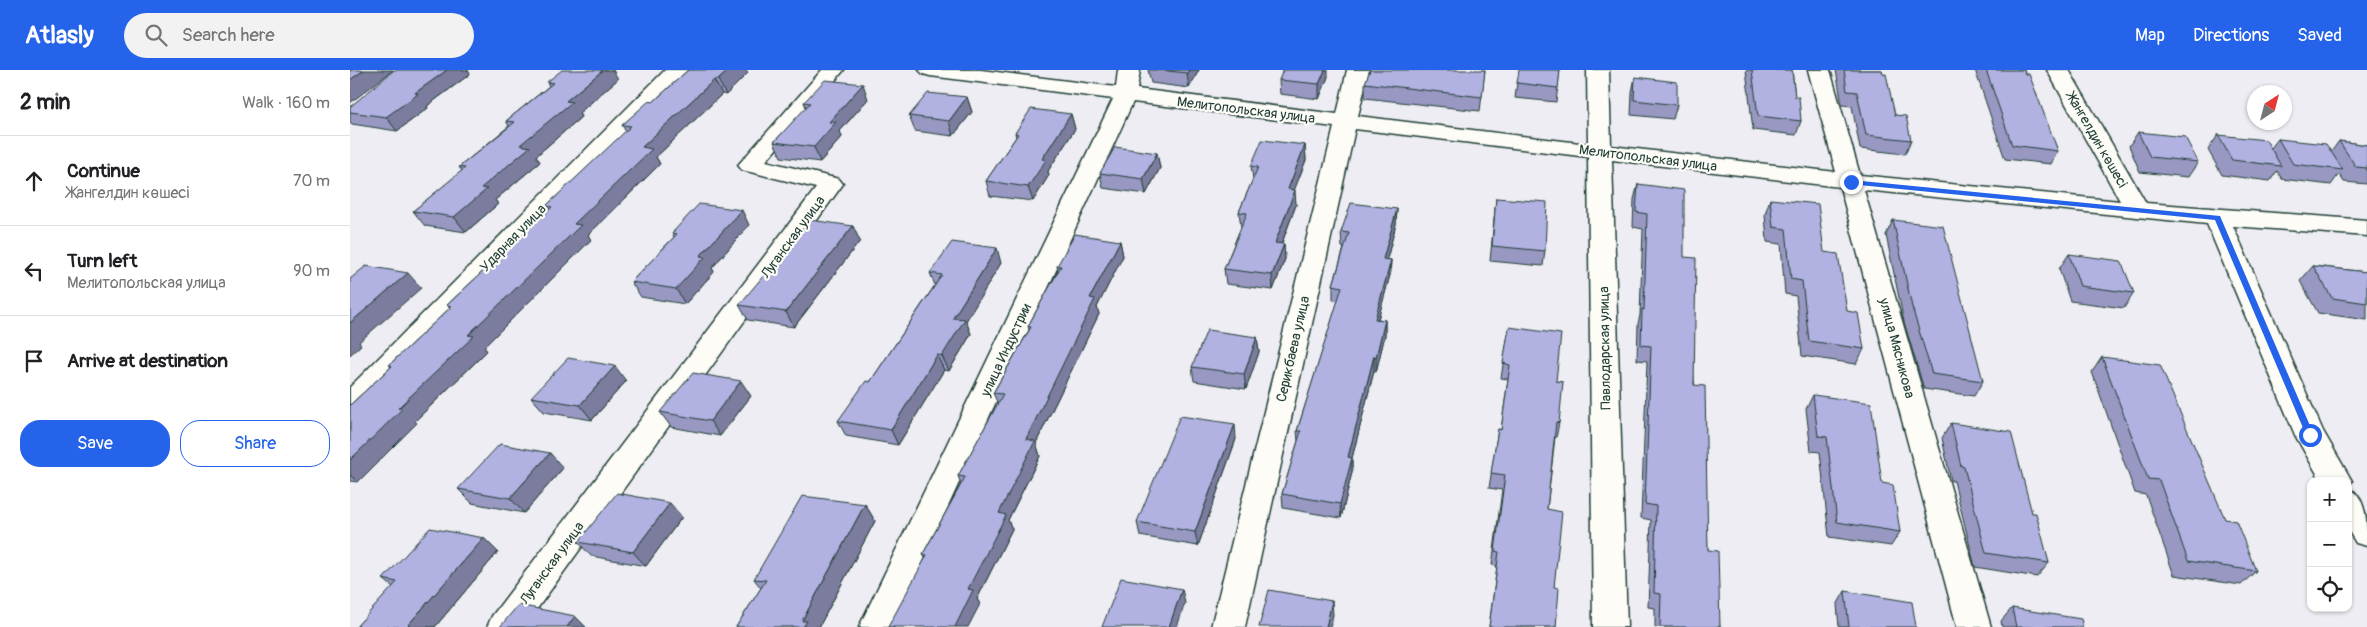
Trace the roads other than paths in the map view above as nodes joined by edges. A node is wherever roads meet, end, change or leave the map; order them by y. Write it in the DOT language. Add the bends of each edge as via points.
graph roads {
  1 [pos="677,70"];
  2 [pos="833,70"];
  3 [pos="930,70"];
  4 [pos="1358,70"];
  5 [pos="1598,70"];
  6 [pos="1819,70"];
  7 [pos="2058,70"];
  8 [pos="1127,82"];
  9 [pos="1346,123"];
  10 [pos="1602,152"];
  11 [pos="1851,182"];
  12 [pos="2137,210"];
  13 [pos="2217,218"];
  14 [pos="2367,228"];
  15 [pos="350,405"];
  16 [pos="2334,477"];
  17 [pos="2352,508"];
  18 [pos="2367,533"];
  19 [pos="504,627"];
  20 [pos="876,627"];
  21 [pos="1228,627"];
  22 [pos="1610,627"];
  23 [pos="1974,627"];
  1 -- 15 [label="street, Ударная улица"];
  2 -- 19 [label="street, Луганская улица" via="750,165 831,184"];
  3 -- 8 [label="street, Мелитопольская улица"];
  4 -- 9 [label="street, Серикбаева улица"];
  5 -- 10 [label="street, Павлодарская улица"];
  6 -- 11 [label="street, улица Мясникова"];
  7 -- 12 [label="street, Жангелдин көшесі"];
  8 -- 9 [label="street, Мелитопольская улица"];
  8 -- 20 [label="street, улица Индустрии"];
  9 -- 10 [label="street, Мелитопольская улица"];
  9 -- 21 [label="street, Серикбаева улица"];
  10 -- 11 [label="street, Мелитопольская улица"];
  10 -- 22 [label="street, Павлодарская улица"];
  11 -- 12 [label="street, Мелитопольская улица"];
  11 -- 23 [label="street, улица Мясникова"];
  12 -- 13 [label="street, Мелитопольская улица"];
  13 -- 14 [label="street, Мелитопольская улица"];
  13 -- 16 [label="street" via="2310,435"];
  17 -- 18 [label="street"];
}
